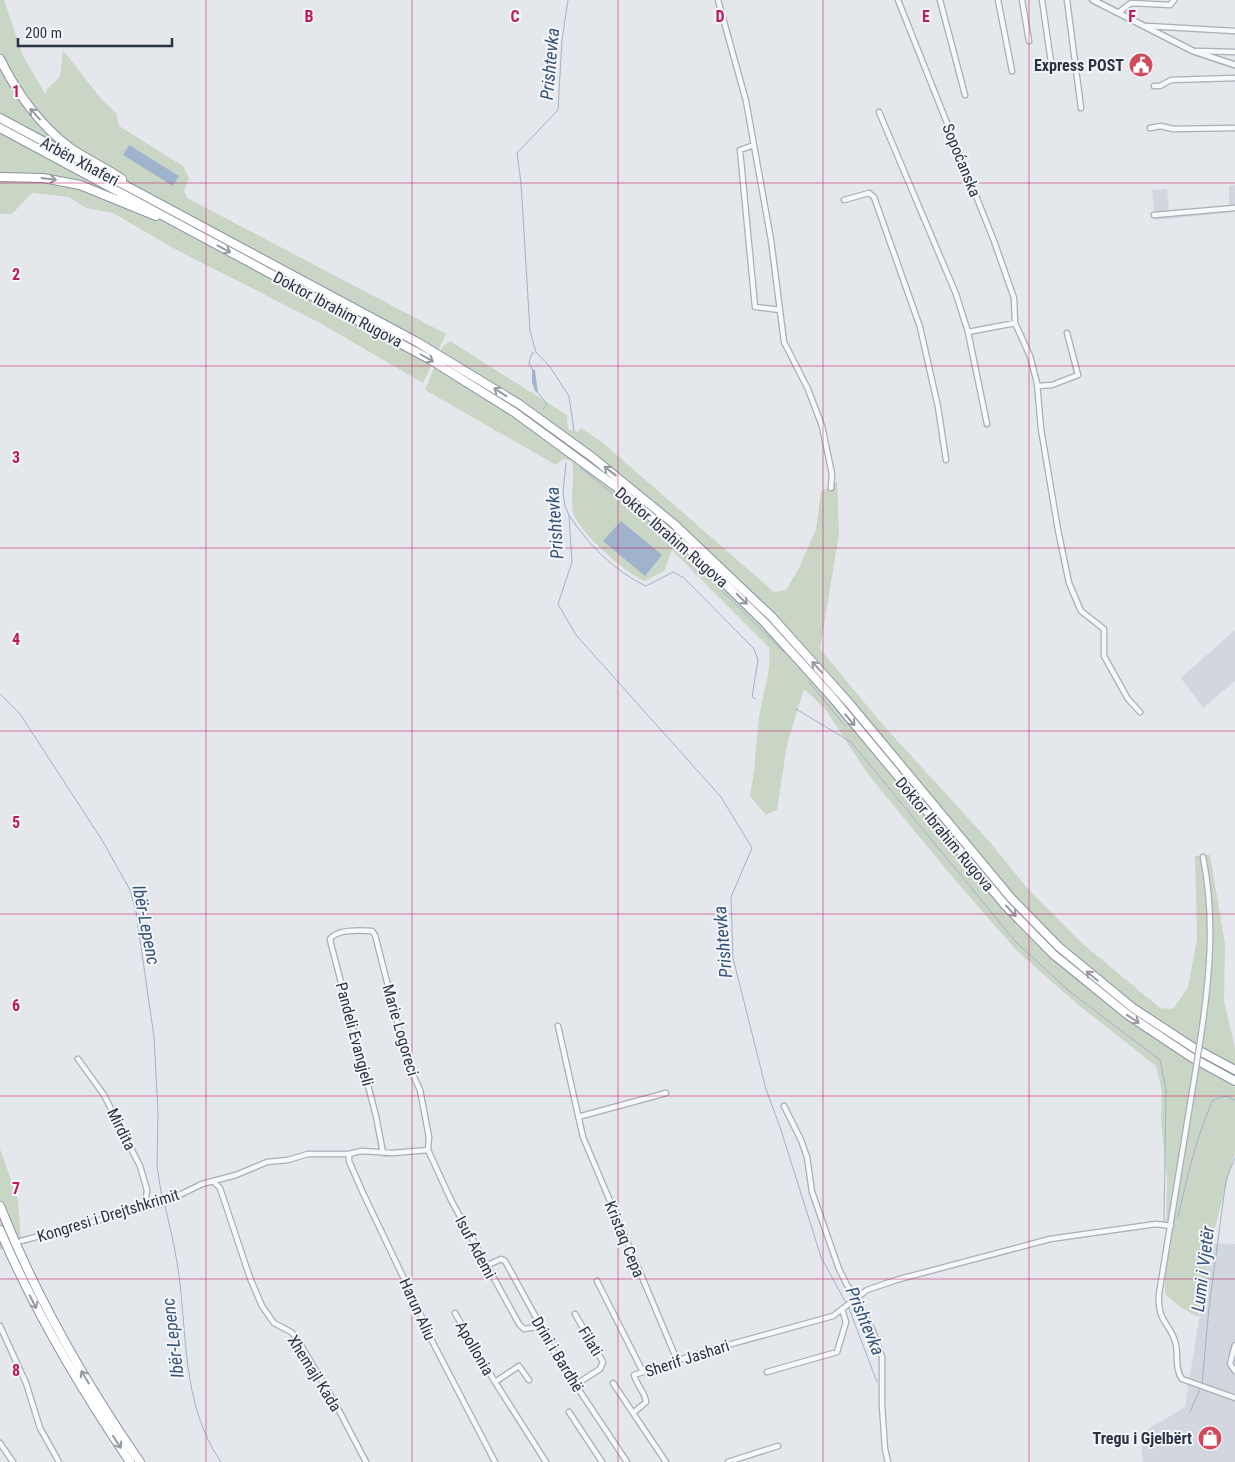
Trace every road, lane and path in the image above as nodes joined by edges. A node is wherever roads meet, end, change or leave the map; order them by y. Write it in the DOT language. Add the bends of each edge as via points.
graph roads {
  1 [pos="718,0"];
  2 [pos="898,0"];
  3 [pos="940,0"];
  4 [pos="998,0"];
  5 [pos="1022,0"];
  6 [pos="1042,0"];
  7 [pos="1067,0"];
  8 [pos="1093,0"];
  9 [pos="1174,0"];
  10 [pos="1119,12"];
  11 [pos="1147,26"];
  12 [pos="1235,31"];
  13 [pos="1029,41"];
  14 [pos="1193,51"];
  15 [pos="1235,52"];
  16 [pos="0,60"];
  17 [pos="1051,62"];
  18 [pos="1235,65"];
  19 [pos="1012,71"];
  20 [pos="1235,78"];
  21 [pos="1154,86"];
  22 [pos="965,95"];
  23 [pos="1081,108"];
  24 [pos="879,112"];
  25 [pos="0,118"];
  26 [pos="0,128"];
  27 [pos="1150,128"];
  28 [pos="1235,128"];
  29 [pos="754,145"];
  30 [pos="0,177"];
  31 [pos="844,200"];
  32 [pos="159,204"];
  33 [pos="1235,208"];
  34 [pos="1154,215"];
  35 [pos="182,225"];
  36 [pos="780,310"];
  37 [pos="1015,323"];
  38 [pos="968,332"];
  39 [pos="1067,333"];
  40 [pos="1037,386"];
  41 [pos="987,424"];
  42 [pos="946,460"];
  43 [pos="831,488"];
  44 [pos="1140,712"];
  45 [pos="1203,857"];
  46 [pos="352,932"];
  47 [pos="558,1026"];
  48 [pos="78,1059"];
  49 [pos="1235,1070"];
  50 [pos="1235,1080"];
  51 [pos="666,1094"];
  52 [pos="784,1106"];
  53 [pos="578,1116"];
  54 [pos="428,1150"];
  55 [pos="383,1153"];
  56 [pos="348,1154"];
  57 [pos="213,1181"];
  58 [pos="0,1206"];
  59 [pos="145,1207"];
  60 [pos="1171,1226"];
  61 [pos="0,1230"];
  62 [pos="21,1241"];
  63 [pos="486,1266"];
  64 [pos="597,1281"];
  65 [pos="856,1297"];
  66 [pos="844,1308"];
  67 [pos="455,1314"];
  68 [pos="574,1314"];
  69 [pos="0,1326"];
  70 [pos="537,1327"];
  71 [pos="1235,1345"];
  72 [pos="677,1360"];
  73 [pos="1235,1371"];
  74 [pos="643,1372"];
  75 [pos="767,1372"];
  76 [pos="529,1380"];
  77 [pos="495,1382"];
  78 [pos="613,1383"];
  79 [pos="575,1385"];
  80 [pos="1235,1398"];
  81 [pos="569,1412"];
  82 [pos="632,1413"];
  83 [pos="0,1443"];
  84 [pos="778,1446"];
  85 [pos="13,1462"];
  86 [pos="59,1462"];
  87 [pos="130,1462"];
  88 [pos="140,1462"];
  89 [pos="366,1462"];
  90 [pos="495,1462"];
  91 [pos="546,1462"];
  92 [pos="602,1462"];
  93 [pos="627,1462"];
  94 [pos="666,1462"];
  95 [pos="728,1462"];
  96 [pos="888,1462"];
  1 -- 29 [label="street"];
  2 -- 37 [label="street, Sopoćanska" via="994,241 1014,298"];
  3 -- 22 [label="street"];
  4 -- 19 [label="street"];
  5 -- 13 [label="street"];
  6 -- 17 [label="street"];
  7 -- 23 [label="street"];
  8 -- 10 [label="street"];
  9 -- 10 [label="street" via="1170,5 1131,3"];
  10 -- 11 [label="street"];
  11 -- 12 [label="street"];
  11 -- 14 [label="street"];
  14 -- 15 [label="street"];
  14 -- 18 [label="street"];
  32 -- 16 [label="highway, one-way" via="69,147 49,129 22,97"];
  20 -- 21 [label="street" via="1171,80"];
  24 -- 38 [label="street" via="956,294"];
  25 -- 32 [label="highway, Arbën Xhaferi"];
  26 -- 35 [label="highway, Doktor Ibrahim Rugova"];
  27 -- 28 [label="street"];
  29 -- 36 [label="street"];
  29 -- 36 [label="street" via="740,150 755,307"];
  30 -- 35 [label="highway, one-way" via="43,178 80,184"];
  31 -- 42 [label="street" via="862,193 874,197 920,327"];
  49 -- 32 [label="highway, Doktor Ibrahim Rugova, one-way" via="1133,1008 1059,947 1000,885 793,640 704,551 628,486 540,419 452,362"];
  33 -- 34 [label="street"];
  35 -- 50 [label="highway, Doktor Ibrahim Rugova, one-way" via="448,370 536,427 615,486 698,557 776,635 1005,905 1053,954 1128,1016 1191,1057"];
  36 -- 43 [label="street" via="784,342 822,426 832,474"];
  37 -- 38 [label="street"];
  37 -- 40 [label="street" via="1030,356"];
  38 -- 41 [label="street"];
  39 -- 40 [label="street" via="1078,375 1052,385"];
  40 -- 44 [label="street" via="1041,429 1069,583 1081,610 1104,629 1104,656 1128,699"];
  45 -- 60 [label="street, bridge" via="1210,898 1210,974"];
  46 -- 54 [label="street, Marie Logoreci" via="372,931 375,935 408,1064 420,1090 429,1137"];
  46 -- 55 [label="street, Pandeli Evangjeli" via="332,936 331,944"];
  47 -- 53 [label="street, Kristaq Cepa"];
  48 -- 59 [label="street, Mirdita" via="104,1095 140,1166 147,1190"];
  51 -- 53 [label="street"];
  52 -- 65 [label="street" via="807,1157 812,1192 839,1269"];
  53 -- 72 [label="street, Kristaq Cepa" via="583,1136"];
  54 -- 55 [label="street, Kongresi i Drejtshkrimit"];
  54 -- 63 [label="street, Isuf Ademi"];
  55 -- 56 [label="street, Kongresi i Drejtshkrimit" via="361,1151"];
  56 -- 57 [label="street, Kongresi i Drejtshkrimit" via="308,1154 267,1162"];
  56 -- 90 [label="street, Harun Aliu" via="431,1339"];
  57 -- 59 [label="street, Kongresi i Drejtshkrimit" via="171,1200"];
  57 -- 89 [label="street, Xhemajl Kada" via="220,1188 250,1278 267,1316 296,1338"];
  88 -- 58 [label="highway, one-way" via="64,1342 26,1268"];
  59 -- 62 [label="street, Kongresi i Drejtshkrimit"];
  60 -- 65 [label="street, Sherif Jashari" via="1150,1225 1050,1239 875,1286"];
  60 -- 80 [label="street" via="1159,1303 1161,1318 1174,1340 1179,1376 1187,1382"];
  61 -- 87 [label="highway, one-way" via="61,1354"];
  63 -- 70 [label="street, Isuf Ademi" via="521,1327"];
  63 -- 70 [label="street, Drini i Bardhë" via="500,1259 505,1261 538,1321"];
  64 -- 74 [label="street"];
  65 -- 66 [label="street, Sherif Jashari"];
  65 -- 96 [label="street" via="882,1357 882,1405"];
  66 -- 72 [label="street, Sherif Jashari" via="833,1316"];
  66 -- 75 [label="street" via="846,1322 837,1352"];
  67 -- 77 [label="street, Apollonia"];
  68 -- 79 [label="street, Filati" via="604,1362 600,1369"];
  69 -- 86 [label="street" via="26,1383 40,1428"];
  70 -- 79 [label="street, Drini i Bardhë"];
  71 -- 73 [label="street" via="1230,1364"];
  72 -- 74 [label="street, Sherif Jashari"];
  74 -- 82 [label="street, Sherif Jashari" via="634,1375 646,1402"];
  76 -- 77 [label="street, Apollonia" via="519,1366"];
  77 -- 91 [label="street, Apollonia"];
  78 -- 82 [label="street"];
  79 -- 93 [label="street, Drini i Bardhë"];
  81 -- 92 [label="street"];
  82 -- 94 [label="street"];
  83 -- 85 [label="street"];
  84 -- 95 [label="street"];
}
